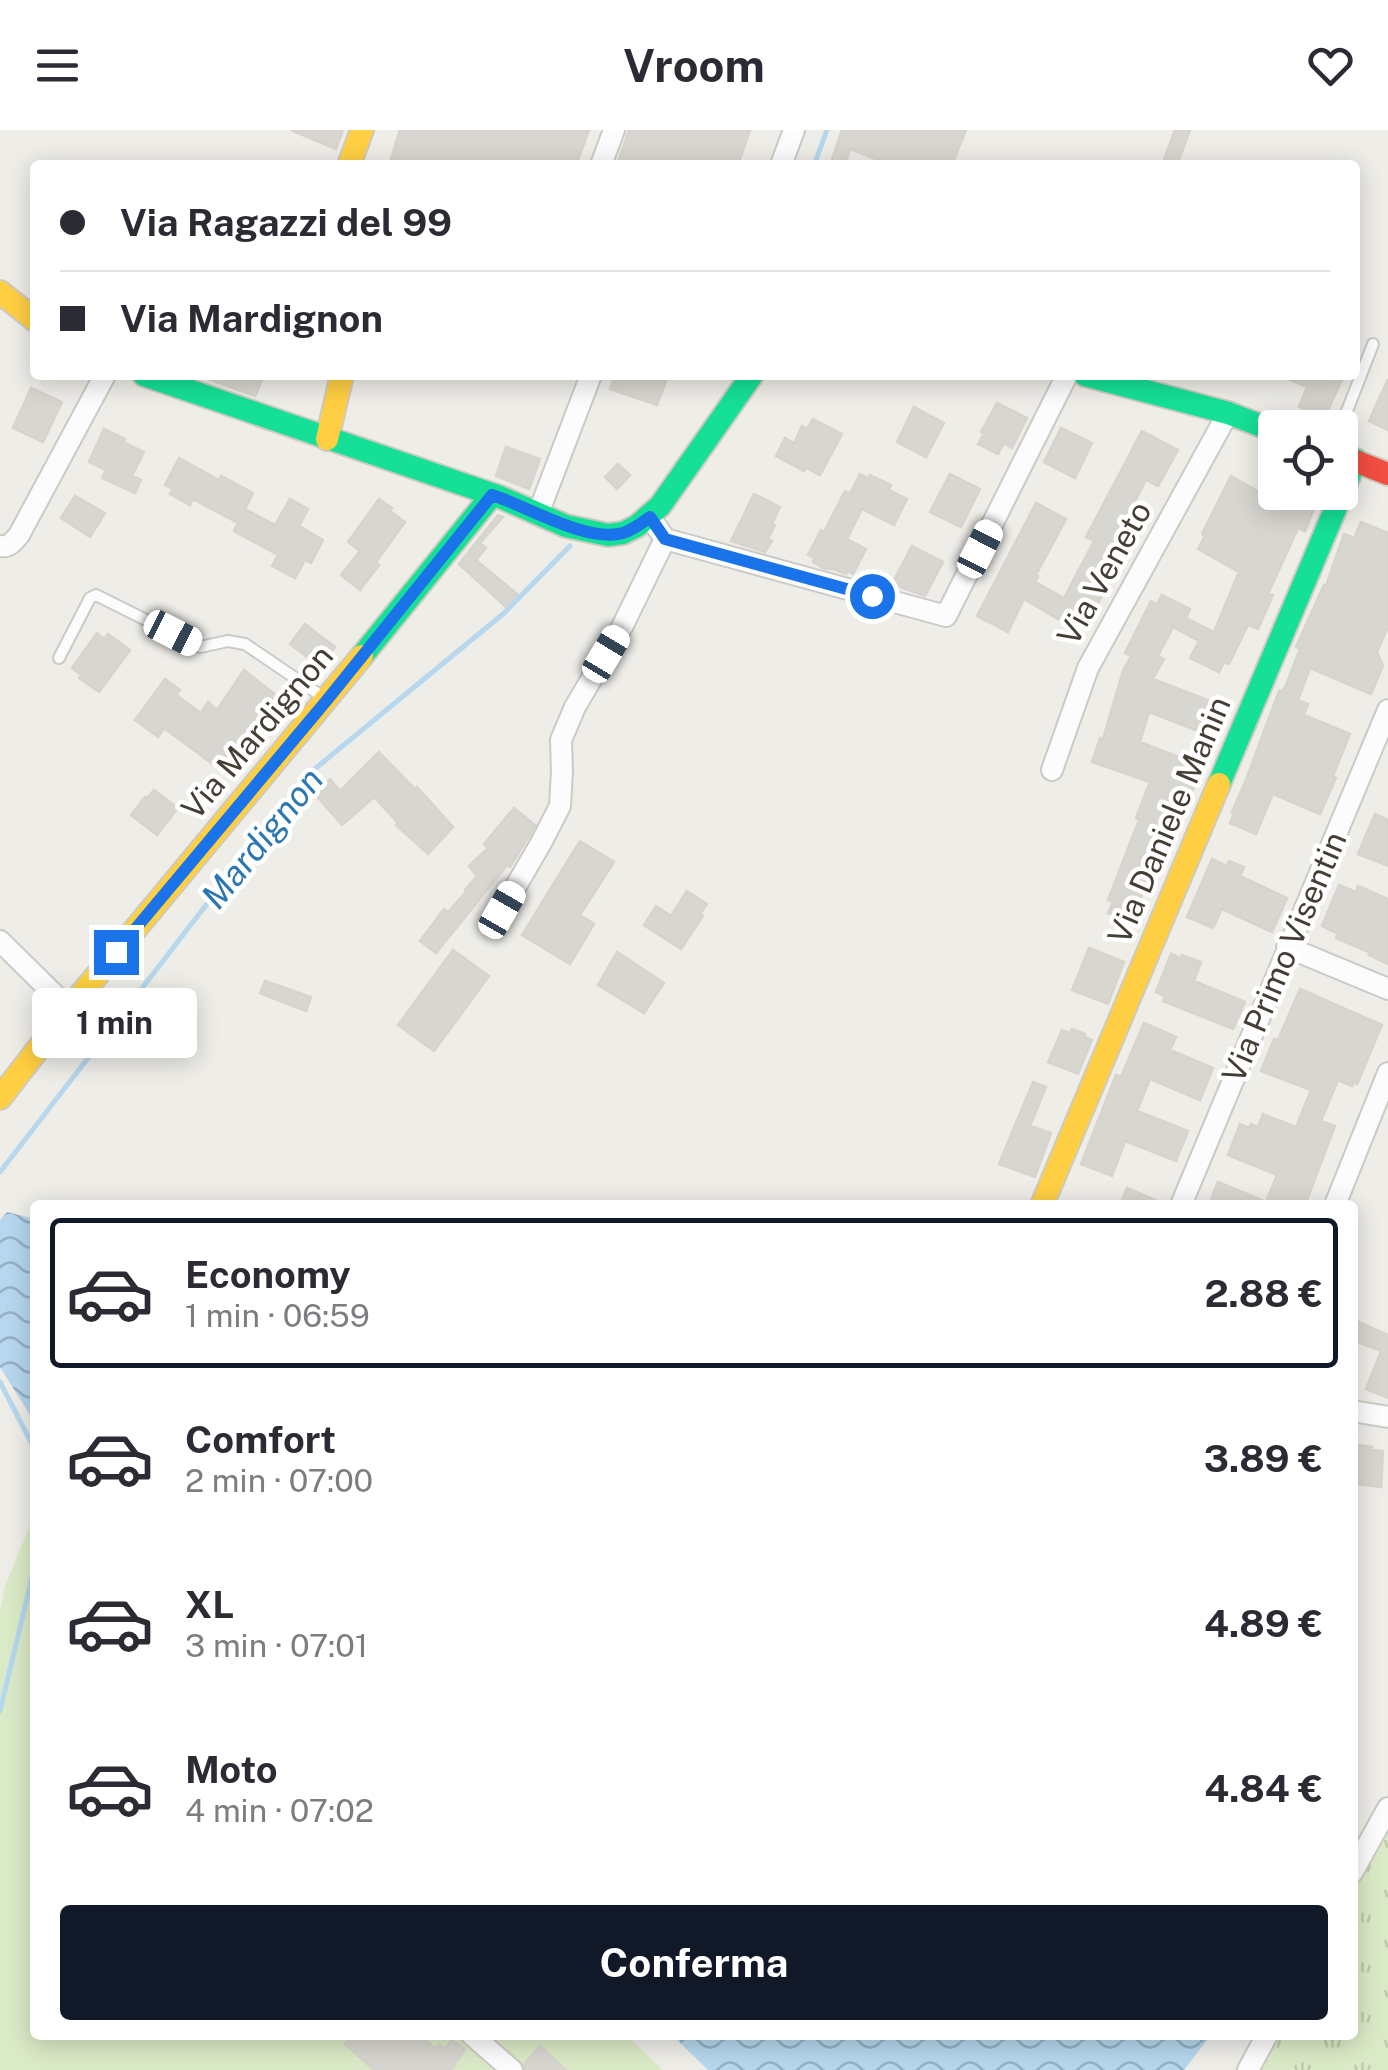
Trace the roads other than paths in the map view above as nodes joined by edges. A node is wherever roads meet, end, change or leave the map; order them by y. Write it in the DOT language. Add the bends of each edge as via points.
graph roads {
  1 [pos="362,130"];
  2 [pos="614,130"];
  3 [pos="794,130"];
  4 [pos="351,160"];
  5 [pos="602,160"];
  6 [pos="783,160"];
  7 [pos="0,292"];
  8 [pos="30,316"];
  9 [pos="1373,344"];
  10 [pos="1360,378"];
  11 [pos="102,380"];
  12 [pos="157,380"];
  13 [pos="341,380"];
  14 [pos="589,380"];
  15 [pos="748,380"];
  16 [pos="1065,380"];
  17 [pos="1103,380"];
  18 [pos="1359,380"];
  19 [pos="1348,410"];
  20 [pos="1228,413"];
  21 [pos="1258,424"];
  22 [pos="327,439"];
  23 [pos="1358,462"];
  24 [pos="1388,474"];
  25 [pos="492,495"];
  26 [pos="1327,510"];
  27 [pos="538,514"];
  28 [pos="650,517"];
  29 [pos="665,539"];
  30 [pos="0,546"];
  31 [pos="59,658"];
  32 [pos="327,700"];
  33 [pos="1388,710"];
  34 [pos="1052,770"];
  35 [pos="502,910"];
  36 [pos="0,941"];
  37 [pos="1288,947"];
  38 [pos="1388,989"];
  39 [pos="69,1009"];
  40 [pos="1388,1073"];
  41 [pos="0,1098"];
  42 [pos="1044,1200"];
  43 [pos="1183,1200"];
  44 [pos="1337,1200"];
  45 [pos="1358,1412"];
  46 [pos="1388,1417"];
  47 [pos="1388,1808"];
  48 [pos="1358,1862"];
  49 [pos="478,2040"];
  50 [pos="1264,2040"];
  51 [pos="512,2070"];
  52 [pos="1248,2070"];
  1 -- 4 [label="street"];
  2 -- 5 [label="street"];
  3 -- 6 [label="street"];
  7 -- 8 [label="street"];
  9 -- 10 [label="lane"];
  11 -- 30 [label="street" via="19,534"];
  12 -- 22 [label="street"];
  13 -- 22 [label="street"];
  14 -- 27 [label="street"];
  15 -- 28 [label="street"];
  16 -- 29 [label="street" via="946,616"];
  17 -- 20 [label="street"];
  18 -- 19 [label="lane"];
  20 -- 21 [label="street"];
  20 -- 34 [label="street, Via Veneto" via="1088,668"];
  22 -- 25 [label="street"];
  23 -- 24 [label="street"];
  25 -- 27 [label="street"];
  25 -- 32 [label="street, Via Mardignon"];
  26 -- 42 [label="street, Via Daniele Manin"];
  27 -- 28 [label="street" via="607,535"];
  28 -- 29 [label="street"];
  29 -- 35 [label="street" via="574,707 561,740 560,806"];
  31 -- 32 [label="lane" via="96,595 200,647 245,644"];
  32 -- 39 [label="street, Via Mardignon"];
  33 -- 37 [label="street, Via Primo Visentin"];
  36 -- 39 [label="street"];
  37 -- 38 [label="street"];
  37 -- 43 [label="street, Via Primo Visentin"];
  39 -- 41 [label="street, Via Mardignon"];
  40 -- 44 [label="street"];
  45 -- 46 [label="street"];
  47 -- 48 [label="street"];
  49 -- 51 [label="street"];
  50 -- 52 [label="street"];
}
